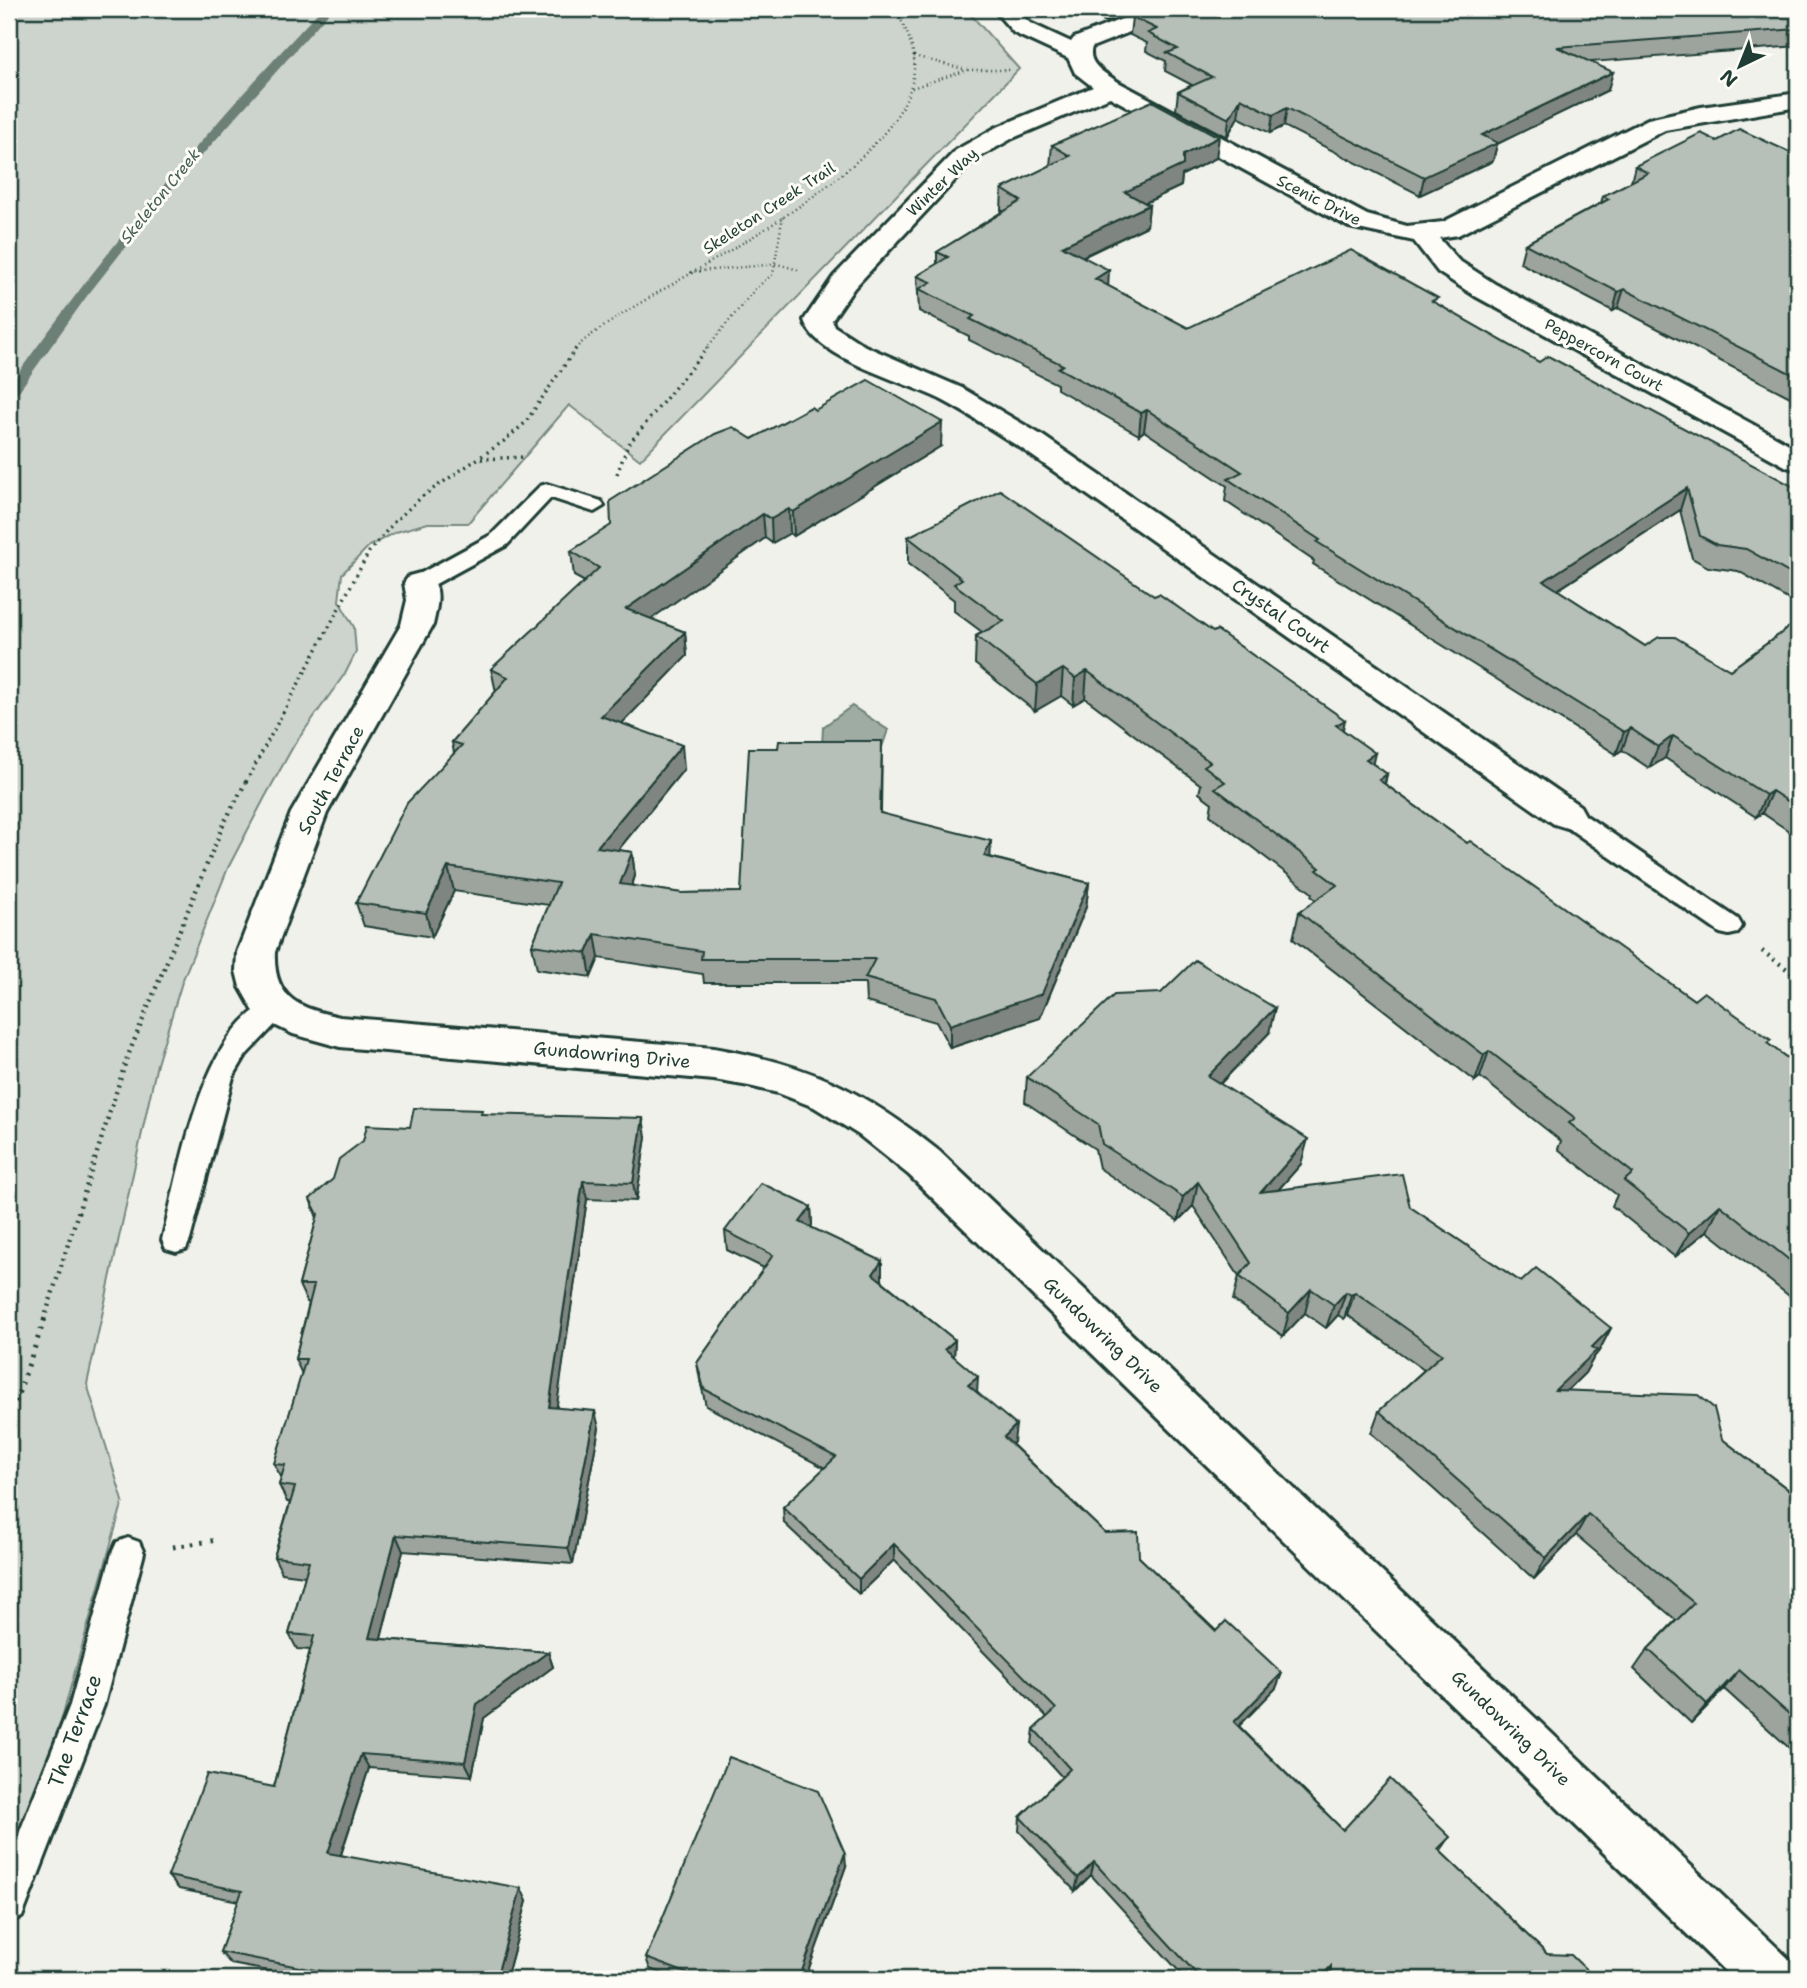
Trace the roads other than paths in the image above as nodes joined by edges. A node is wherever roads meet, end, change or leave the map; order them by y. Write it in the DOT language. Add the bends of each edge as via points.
graph roads {
  1 [pos="1004,9"];
  2 [pos="1167,9"];
  3 [pos="1078,54"];
  4 [pos="1111,88"];
  5 [pos="1798,99"];
  6 [pos="1422,234"];
  7 [pos="821,330"];
  8 [pos="1798,461"];
  9 [pos="594,506"];
  10 [pos="420,583"];
  11 [pos="1567,815"];
  12 [pos="1729,926"];
  13 [pos="278,1009"];
  14 [pos="176,1240"];
  15 [pos="128,1553"];
  16 [pos="9,1904"];
  17 [pos="1771,1979"];
  1 -- 3 [label="street" via="1022,28"];
  2 -- 3 [label="street" via="1082,43"];
  3 -- 4 [label="street, Scenic Drive" via="1083,68"];
  4 -- 6 [label="street, Scenic Drive" via="1358,221"];
  4 -- 7 [label="street, Winter Way" via="1004,133 965,155 844,282 822,310"];
  5 -- 6 [label="street, Scenic Drive" via="1657,124 1461,223"];
  6 -- 8 [label="street, Peppercorn Court" via="1448,266 1485,290"];
  7 -- 11 [label="street, Crystal Court" via="855,352 952,394 1032,442"];
  9 -- 10 [label="lane, South Terrace" via="547,491 499,540"];
  10 -- 13 [label="street, South Terrace" via="423,600 417,625 309,813 256,952 253,970 257,985"];
  11 -- 12 [label="lane, Crystal Court"];
  13 -- 14 [label="lane" via="227,1057"];
  13 -- 17 [label="street, Gundowring Drive" via="303,1023 340,1032 762,1071 816,1087 867,1116 924,1163"];
  15 -- 16 [label="lane, The Terrace" via="87,1705"];
}
